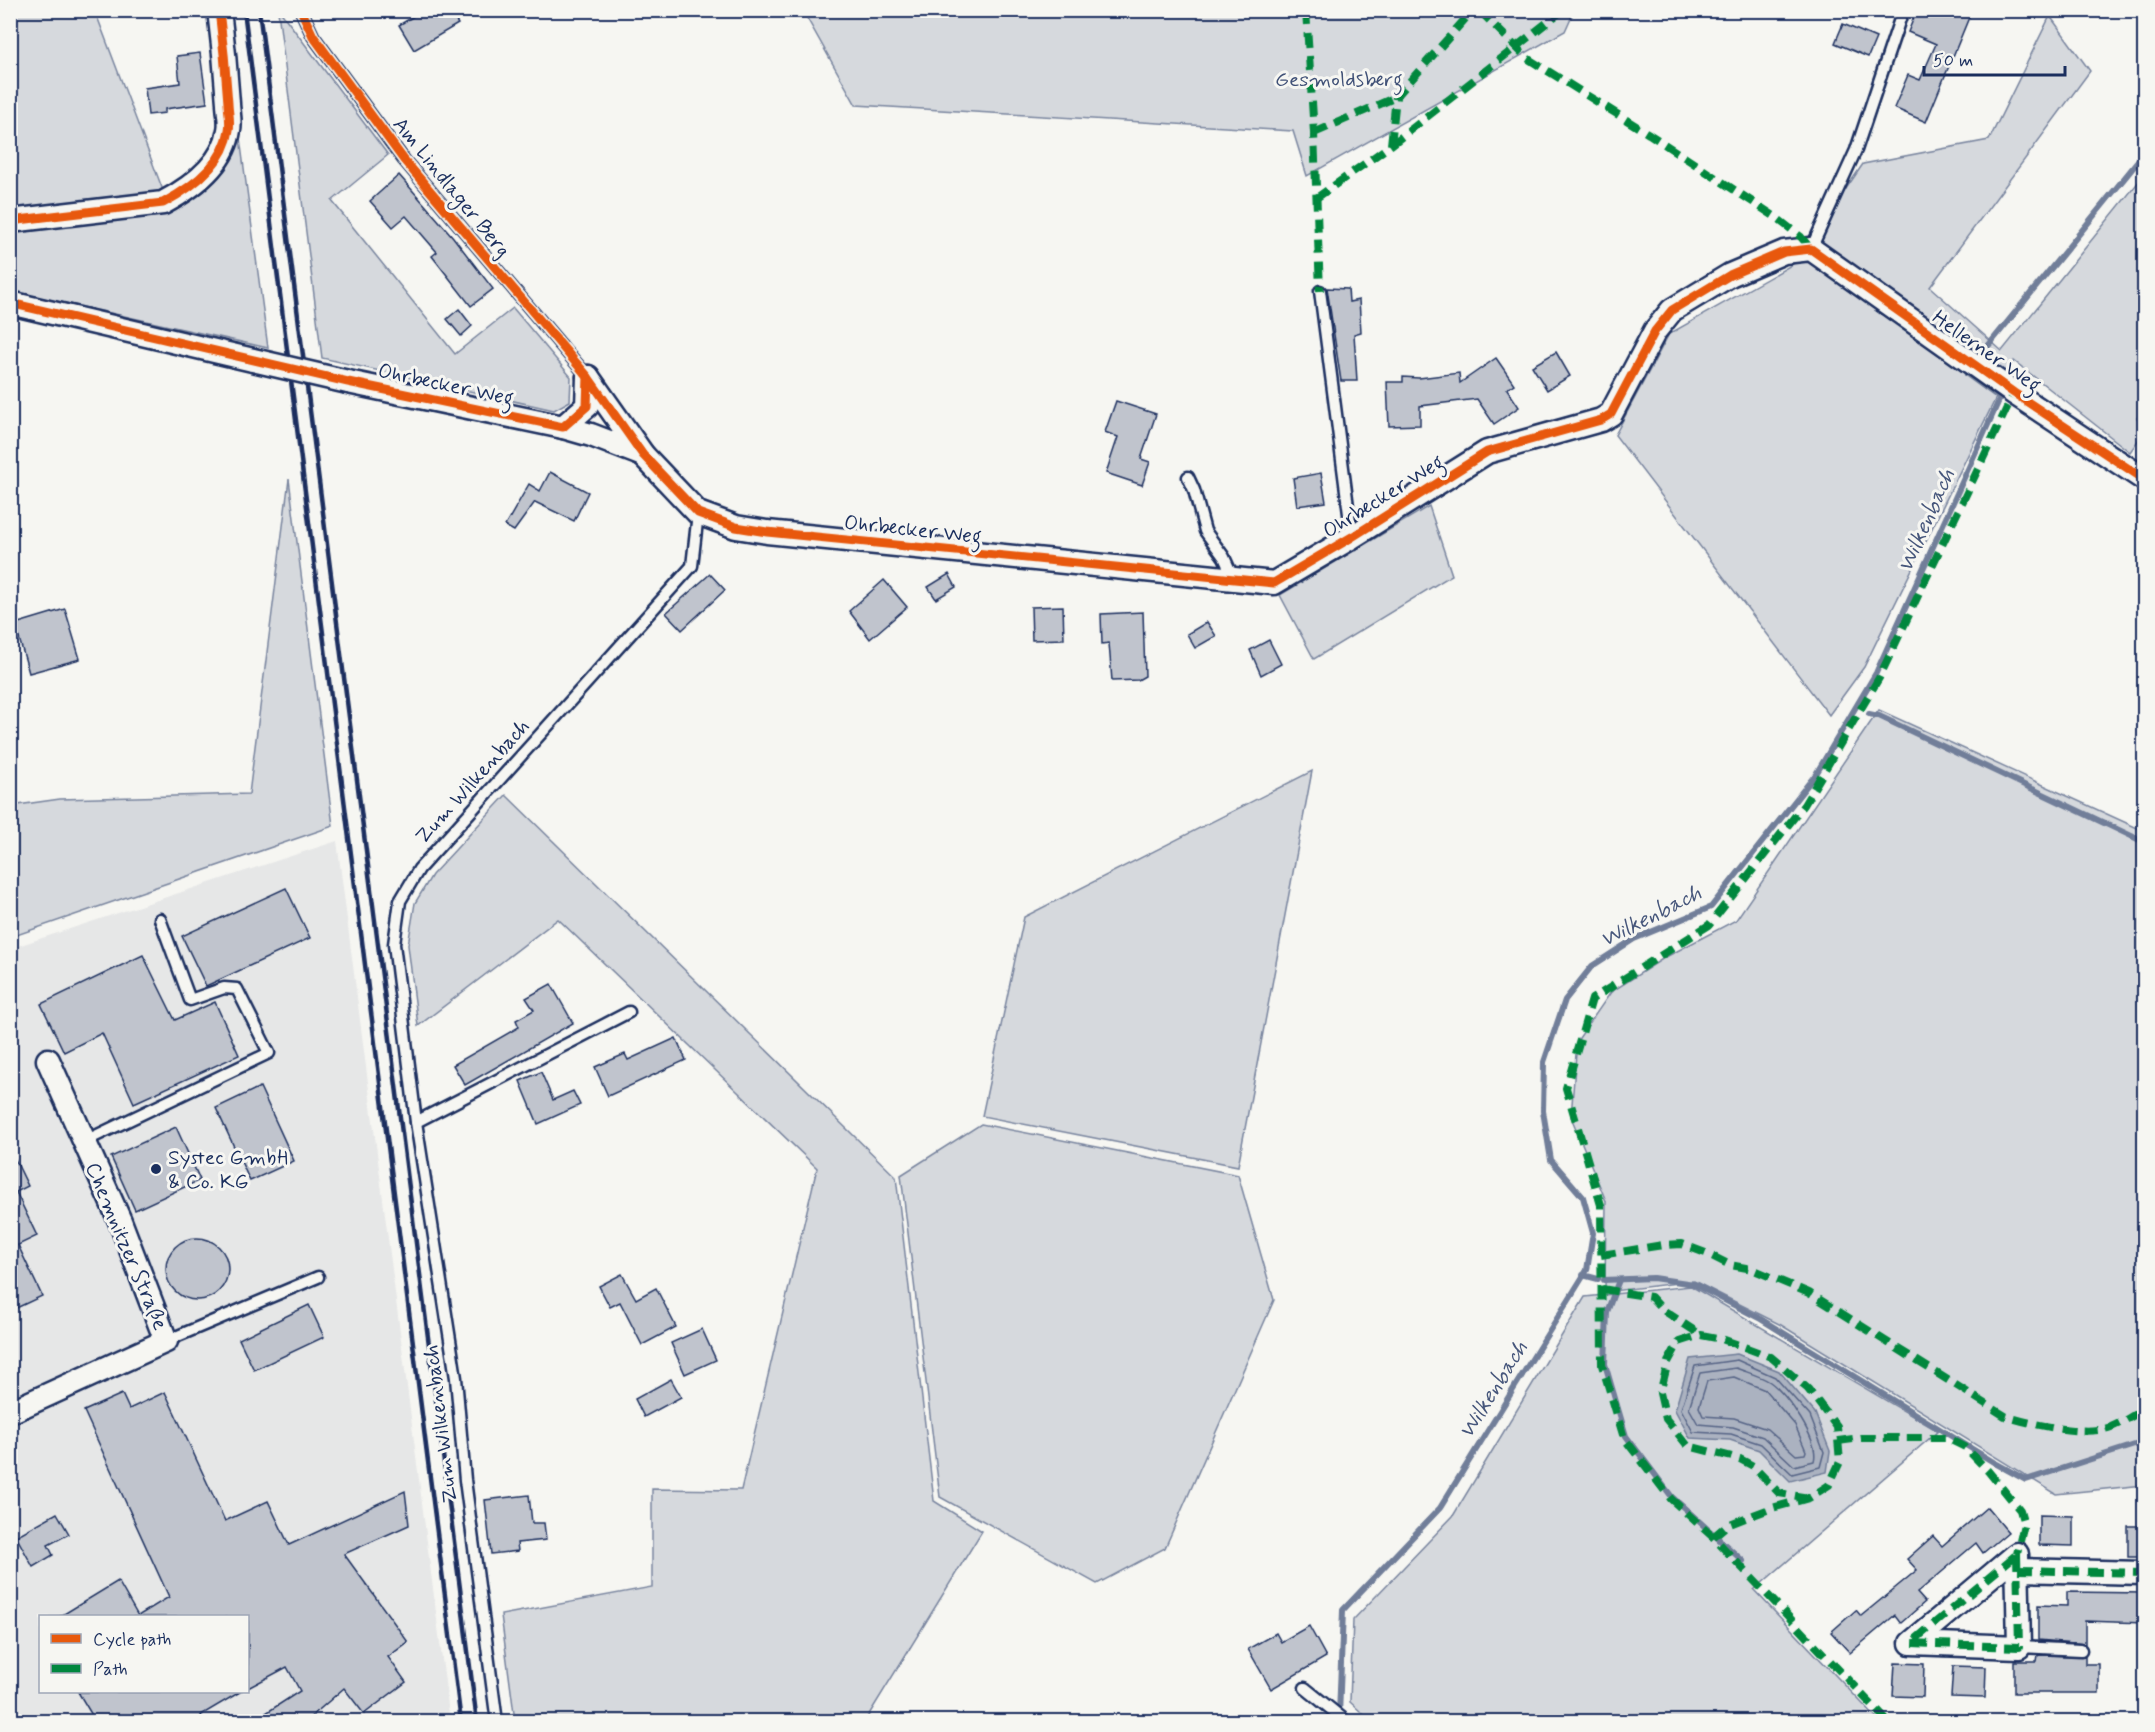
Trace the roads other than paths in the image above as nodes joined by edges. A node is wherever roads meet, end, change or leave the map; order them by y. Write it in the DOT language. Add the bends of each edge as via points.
graph roads {
  1 [pos="219,10"];
  2 [pos="301,10"];
  3 [pos="1903,10"];
  4 [pos="10,221"];
  5 [pos="1811,249"];
  6 [pos="1320,291"];
  7 [pos="10,303"];
  8 [pos="588,377"];
  9 [pos="563,428"];
  10 [pos="643,455"];
  11 [pos="1188,477"];
  12 [pos="2145,479"];
  13 [pos="698,513"];
  14 [pos="1352,537"];
  15 [pos="1234,579"];
  16 [pos="159,919"];
  17 [pos="629,1012"];
  18 [pos="48,1060"];
  19 [pos="416,1122"];
  20 [pos="83,1143"];
  21 [pos="318,1277"];
  22 [pos="166,1341"];
  23 [pos="10,1412"];
  24 [pos="2018,1570"];
  25 [pos="2145,1573"];
  26 [pos="2019,1647"];
  27 [pos="2081,1650"];
  28 [pos="1305,1688"];
  29 [pos="497,1722"];
  30 [pos="1347,1722"];
  1 -- 4 [label="street" via="230,130 207,173 163,204"];
  2 -- 8 [label="lane, Am Lindlager Berg" via="313,36 404,160"];
  3 -- 5 [label="lane" via="1856,150"];
  5 -- 12 [label="street, Hellerner Weg" via="2014,393"];
  5 -- 14 [label="street, Ohrbecker Weg" via="1784,252 1730,275 1672,310 1655,331 1611,414 1487,452"];
  6 -- 14 [label="lane, Ohrbecker Weg"];
  7 -- 9 [label="street, Ohrbecker Weg, bridge"];
  8 -- 9 [label="street" via="587,406"];
  8 -- 10 [label="street, Ohrbecker Weg"];
  9 -- 10 [label="street, Ohrbecker Weg"];
  10 -- 13 [label="street, Ohrbecker Weg"];
  11 -- 15 [label="lane" via="1205,531"];
  13 -- 15 [label="street, Ohrbecker Weg" via="736,527 767,532"];
  13 -- 19 [label="lane, Zum Wilkenbach" via="692,566 418,869 400,901 394,944"];
  14 -- 15 [label="street, Ohrbecker Weg" via="1274,583"];
  16 -- 20 [label="lane" via="190,1000 224,988 237,989 269,1053"];
  17 -- 19 [label="lane"];
  18 -- 20 [label="street, Chemnitzer Straße"];
  19 -- 29 [label="lane, Zum Wilkenbach" via="456,1378 465,1480"];
  20 -- 22 [label="street, Chemnitzer Straße" via="120,1221"];
  21 -- 22 [label="lane"];
  22 -- 23 [label="street, Chemnitzer Straße"];
  24 -- 25 [label="street"];
  24 -- 26 [label="street"];
  24 -- 26 [label="street" via="2017,1554 1911,1643"];
  26 -- 27 [label="lane"];
  28 -- 30 [label="lane"];
}
